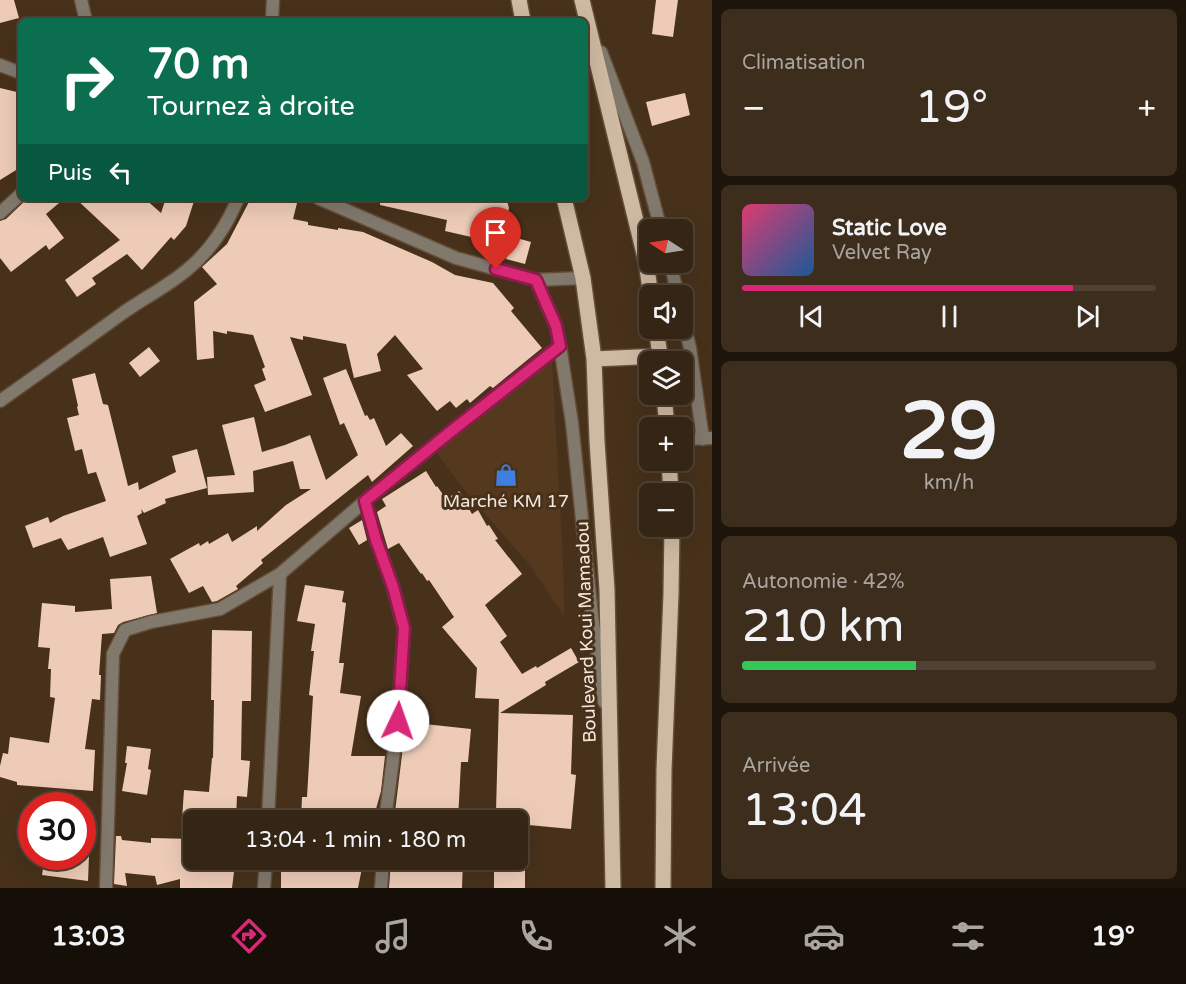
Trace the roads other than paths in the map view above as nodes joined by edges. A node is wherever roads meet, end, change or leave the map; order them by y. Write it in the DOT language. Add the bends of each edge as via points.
graph roads {
  1 [pos="81,0"];
  2 [pos="273,0"];
  3 [pos="519,0"];
  4 [pos="584,7"];
  5 [pos="85,18"];
  6 [pos="272,18"];
  7 [pos="522,18"];
  8 [pos="588,23"];
  9 [pos="0,64"];
  10 [pos="18,72"];
  11 [pos="18,197"];
  12 [pos="237,201"];
  13 [pos="325,201"];
  14 [pos="565,201"];
  15 [pos="0,213"];
  16 [pos="658,219"];
  17 [pos="583,278"];
  18 [pos="536,280"];
  19 [pos="649,285"];
  20 [pos="688,339"];
  21 [pos="560,346"];
  22 [pos="594,359"];
  23 [pos="639,359"];
  24 [pos="0,401"];
  25 [pos="708,438"];
  26 [pos="693,439"];
  27 [pos="365,501"];
  28 [pos="672,537"];
  29 [pos="280,574"];
  30 [pos="611,751"];
  31 [pos="268,810"];
  32 [pos="386,810"];
  33 [pos="265,870"];
  34 [pos="382,870"];
  35 [pos="106,888"];
  36 [pos="264,888"];
  37 [pos="381,888"];
  38 [pos="614,888"];
  39 [pos="663,888"];
  1 -- 5 [label="street"];
  2 -- 6 [label="street"];
  3 -- 7 [label="main road"];
  4 -- 16 [label="street" via="643,162"];
  8 -- 19 [label="main road"];
  9 -- 10 [label="street"];
  11 -- 15 [label="street"];
  12 -- 24 [label="street" via="224,226 188,269"];
  13 -- 18 [label="street" via="456,258"];
  14 -- 17 [label="main road, Boulevard Koui Mamadou"];
  17 -- 18 [label="street"];
  17 -- 22 [label="main road, Boulevard Koui Mamadou"];
  18 -- 21 [label="street" via="556,326"];
  20 -- 25 [label="street"];
  21 -- 27 [label="street"];
  21 -- 30 [label="street"];
  22 -- 23 [label="main road"];
  22 -- 30 [label="main road, Boulevard Koui Mamadou"];
  25 -- 26 [label="street"];
  27 -- 29 [label="street"];
  27 -- 32 [label="street" via="404,628 398,721"];
  28 -- 39 [label="main road"];
  29 -- 31 [label="street"];
  29 -- 35 [label="street" via="220,609 125,630 113,654"];
  30 -- 38 [label="main road, Boulevard Koui Mamadou"];
  33 -- 36 [label="street"];
  34 -- 37 [label="street"];
}
